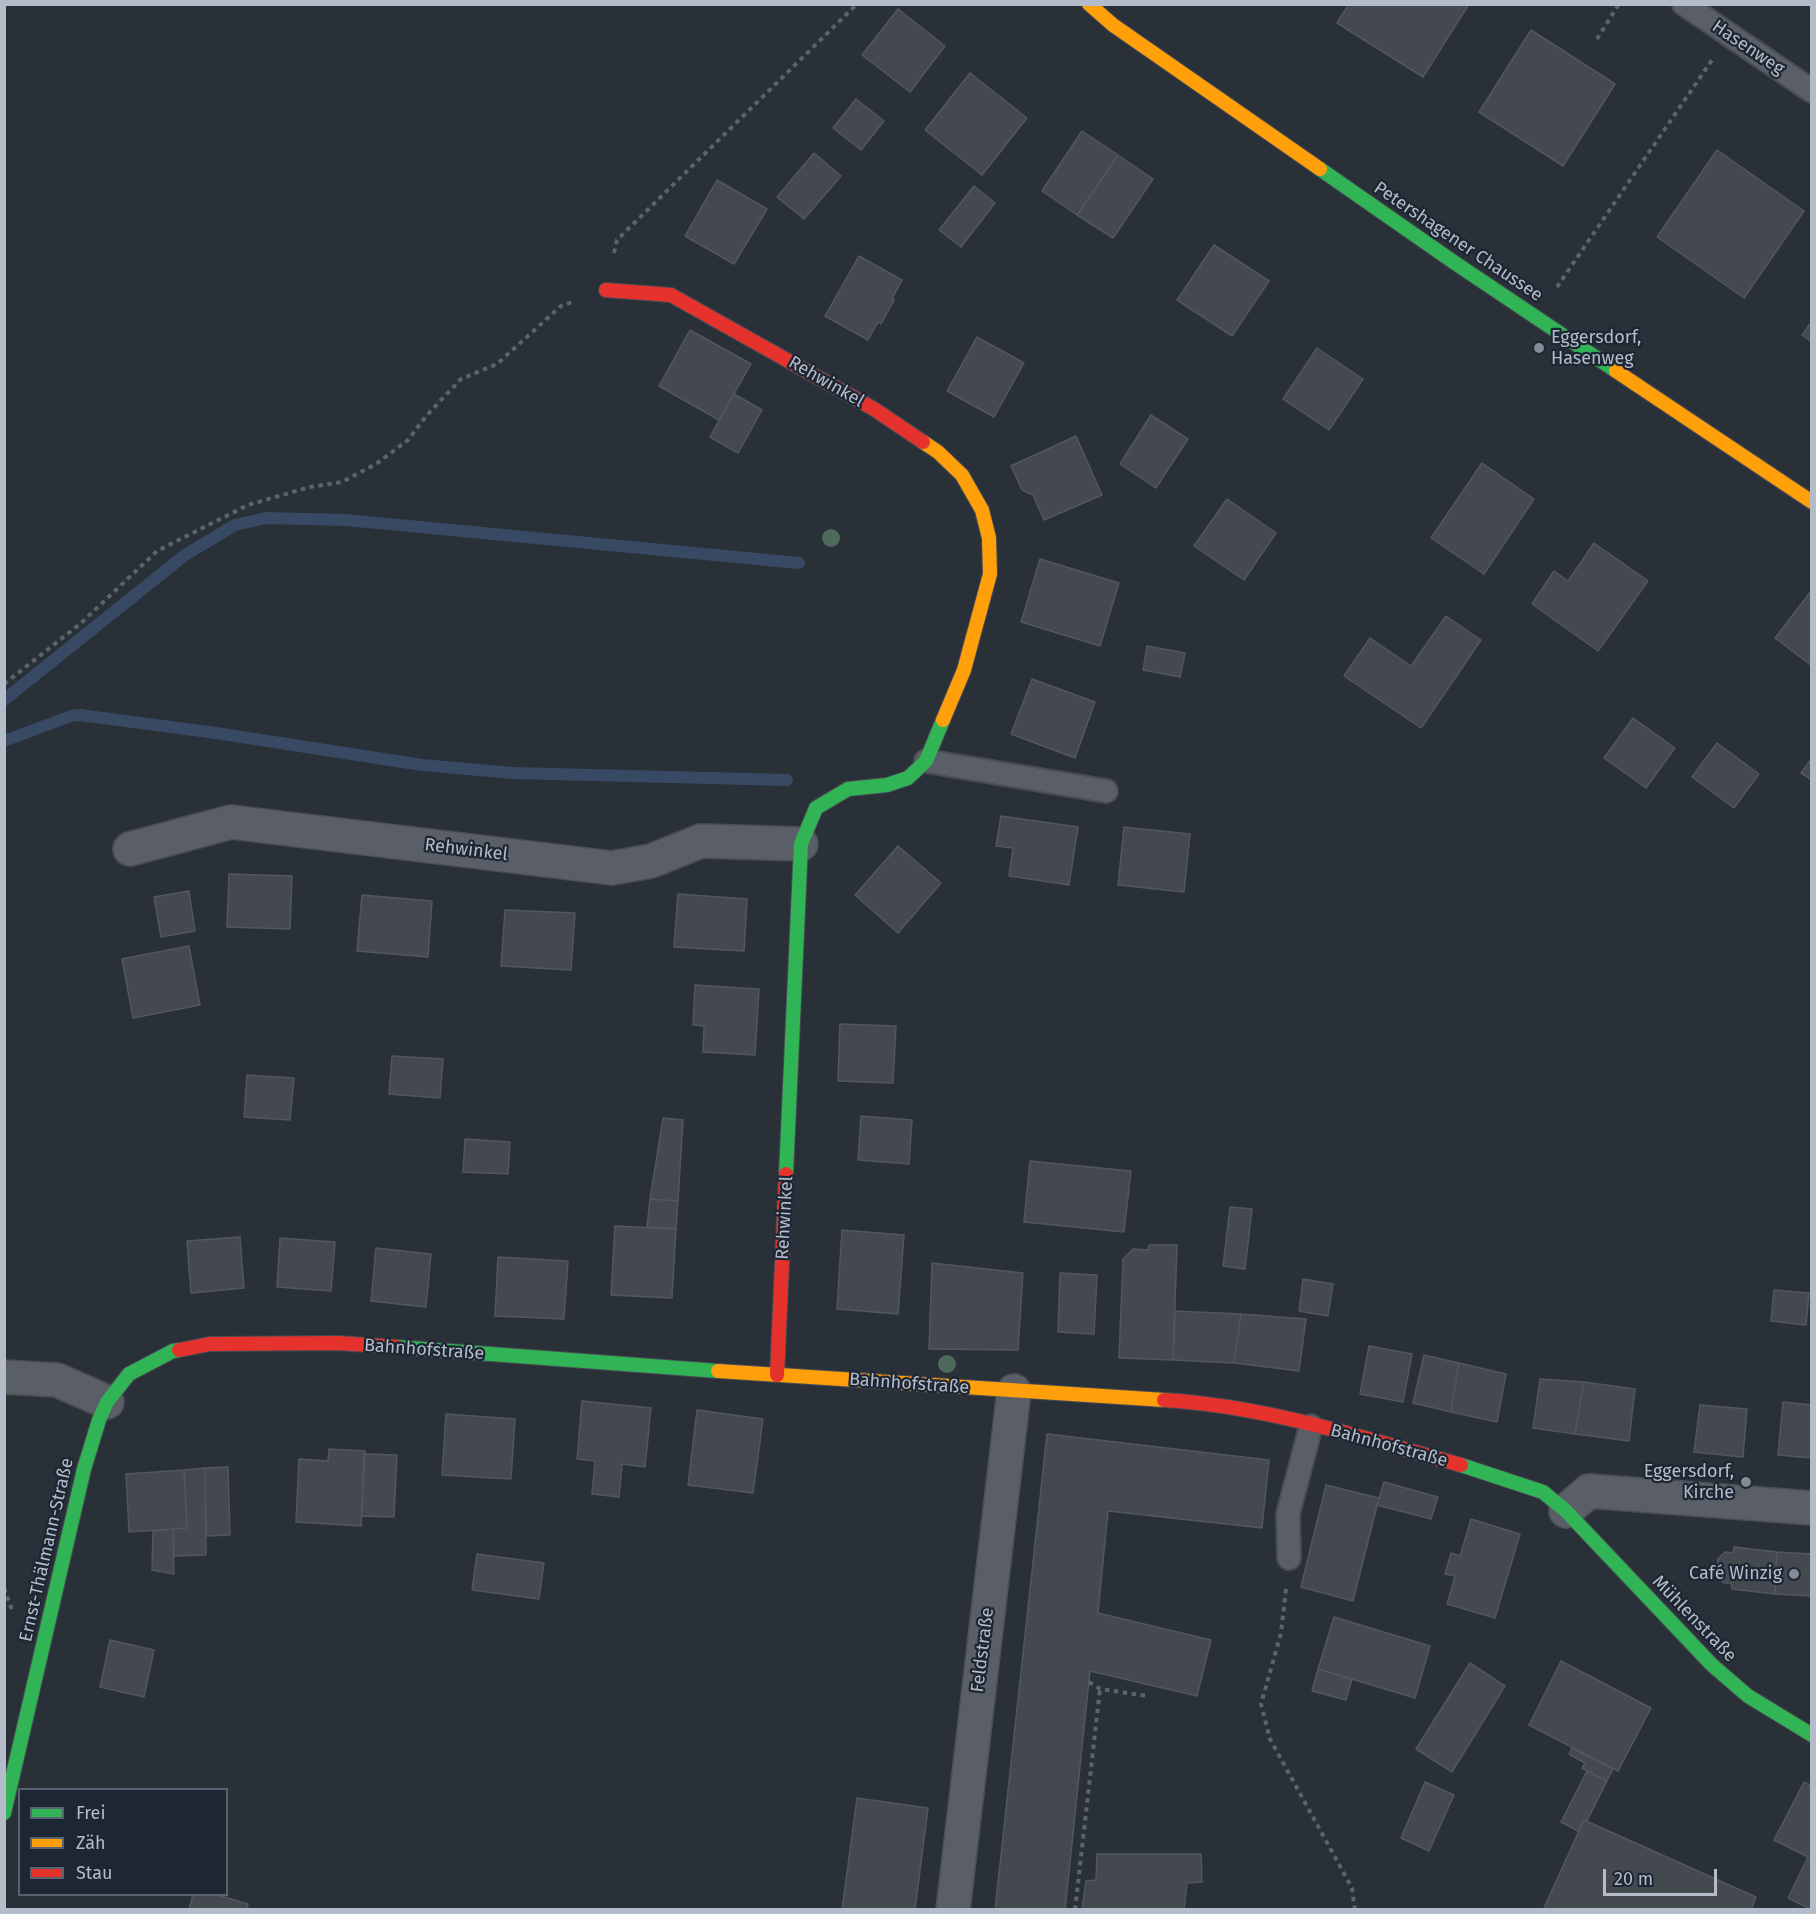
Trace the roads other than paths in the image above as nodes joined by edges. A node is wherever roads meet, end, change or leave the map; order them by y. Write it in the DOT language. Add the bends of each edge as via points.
graph roads {
  1 [pos="1089,4"];
  2 [pos="1684,4"];
  3 [pos="1812,91"];
  4 [pos="606,290"];
  5 [pos="1812,502"];
  6 [pos="926,761"];
  7 [pos="1106,791"];
  8 [pos="801,844"];
  9 [pos="130,849"];
  10 [pos="777,1375"];
  11 [pos="4,1377"];
  12 [pos="1014,1391"];
  13 [pos="107,1402"];
  14 [pos="1311,1426"];
  15 [pos="1812,1508"];
  16 [pos="1566,1511"];
  17 [pos="1289,1558"];
  18 [pos="1812,1735"];
  19 [pos="4,1813"];
  20 [pos="953,1910"];
  1 -- 5 [label="street, Petershagener Chaussee" via="1455,263"];
  2 -- 3 [label="lane, Hasenweg"];
  4 -- 6 [label="street, Rehwinkel" via="671,295 874,410 938,452 962,475 982,510 989,538 990,574 964,670"];
  6 -- 7 [label="lane"];
  6 -- 8 [label="street, Rehwinkel" via="908,778 887,785 848,789 816,808"];
  8 -- 9 [label="street, Rehwinkel" via="701,841 651,861 612,868 231,822"];
  8 -- 10 [label="street, Rehwinkel"];
  10 -- 12 [label="street, Bahnhofstraße"];
  10 -- 13 [label="street, Bahnhofstraße" via="338,1343 210,1344 173,1351 129,1374"];
  11 -- 13 [label="street" via="57,1380"];
  12 -- 14 [label="street, Bahnhofstraße" via="1182,1401 1251,1411"];
  12 -- 20 [label="street, Feldstraße"];
  13 -- 19 [label="street, Ernst-Thälmann-Straße" via="84,1469"];
  14 -- 16 [label="street, Bahnhofstraße" via="1491,1474 1543,1492"];
  14 -- 17 [label="lane" via="1288,1514"];
  15 -- 16 [label="street" via="1589,1491"];
  16 -- 18 [label="street, Mühlenstraße" via="1712,1665 1748,1696"];
}
